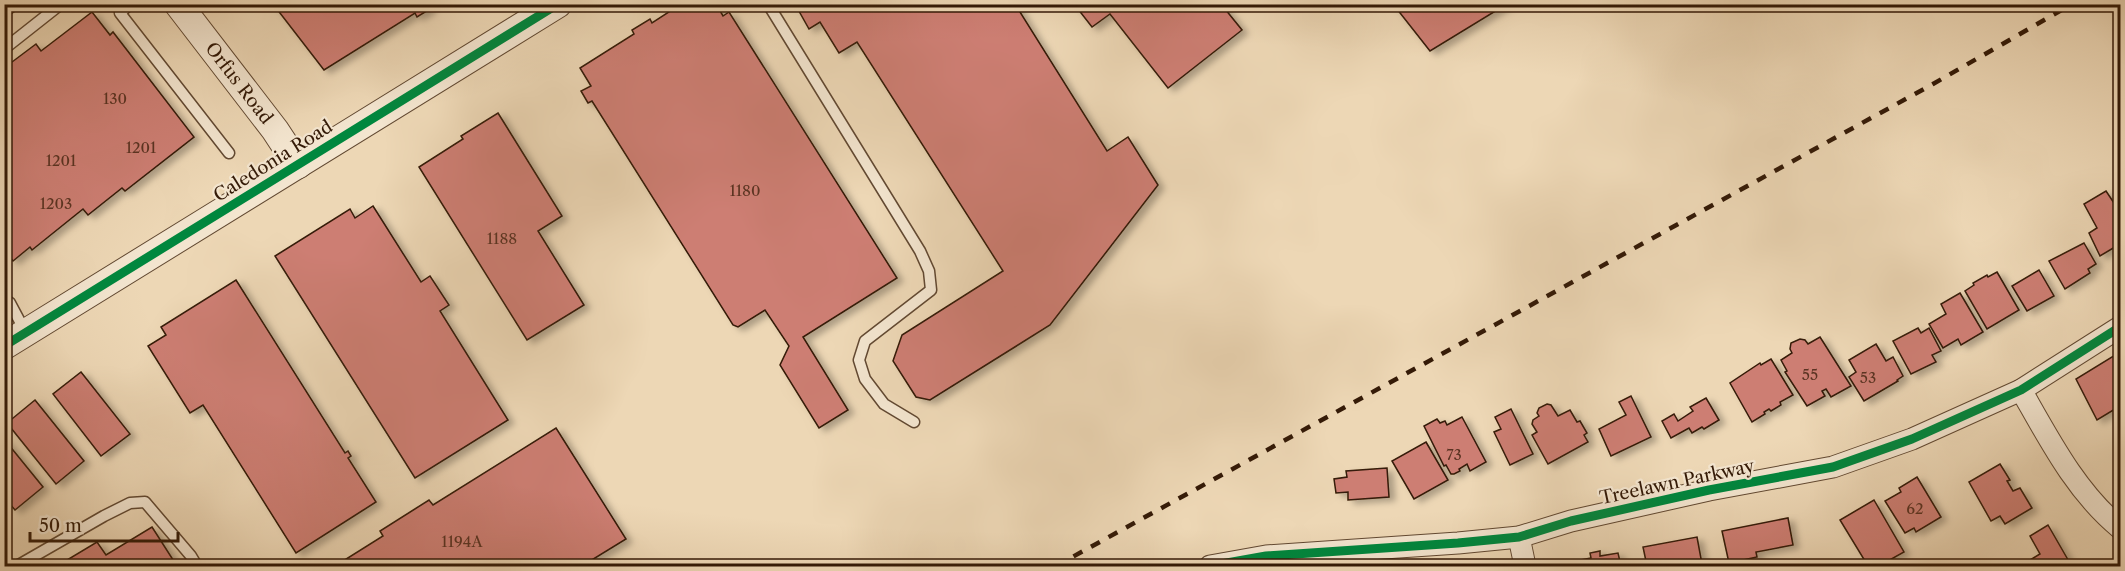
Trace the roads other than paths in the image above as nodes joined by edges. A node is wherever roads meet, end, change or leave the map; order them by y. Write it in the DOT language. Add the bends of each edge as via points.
graph roads {
  1 [pos="15,4"];
  2 [pos="61,4"];
  3 [pos="130,4"];
  4 [pos="178,4"];
  5 [pos="768,4"];
  6 [pos="556,5"];
  7 [pos="4,12"];
  8 [pos="4,49"];
  9 [pos="229,153"];
  10 [pos="298,165"];
  11 [pos="4,299"];
  12 [pos="2121,327"];
  13 [pos="15,340"];
  14 [pos="2021,390"];
  15 [pos="914,422"];
  16 [pos="2121,528"];
  17 [pos="1520,537"];
  18 [pos="17,567"];
  19 [pos="197,567"];
  20 [pos="1210,567"];
  21 [pos="1524,567"];
  1 -- 7 [label="lane"];
  2 -- 8 [label="lane"];
  3 -- 9 [label="lane" via="120,13"];
  4 -- 10 [label="street, Orfus Road"];
  5 -- 15 [label="lane" via="929,271 931,290 865,341 859,360 865,379 884,404"];
  6 -- 10 [label="street, Caledonia Road"];
  10 -- 13 [label="street, Caledonia Road"];
  11 -- 13 [label="lane" via="10,303"];
  12 -- 14 [label="street, Treelawn Parkway"];
  14 -- 16 [label="street" via="2071,473"];
  14 -- 17 [label="street, Treelawn Parkway" via="1912,439 1833,467 1709,490 1571,521"];
  17 -- 20 [label="street, Treelawn Parkway" via="1266,556"];
  17 -- 21 [label="street"];
  18 -- 19 [label="lane" via="130,502 145,502"];
}
